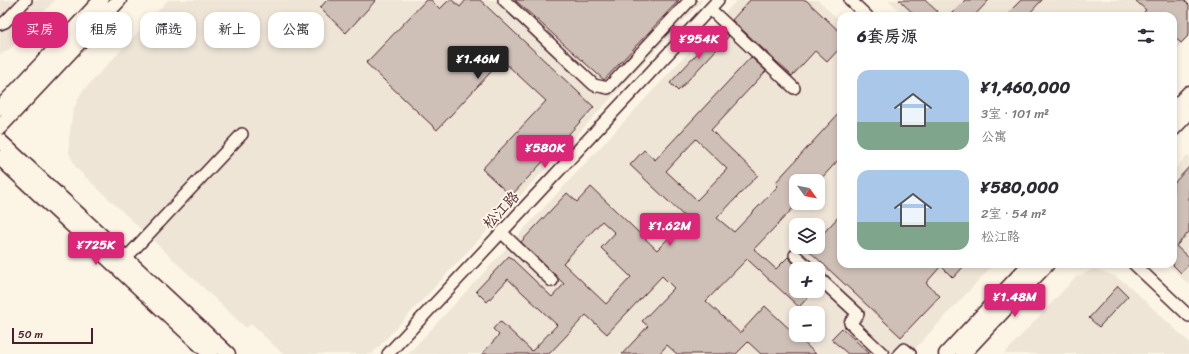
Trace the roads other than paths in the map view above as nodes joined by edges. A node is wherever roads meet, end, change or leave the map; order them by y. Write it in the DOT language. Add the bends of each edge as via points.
graph roads {
  1 [pos="26,0"];
  2 [pos="101,0"];
  3 [pos="119,0"];
  4 [pos="504,0"];
  5 [pos="690,0"];
  6 [pos="718,0"];
  7 [pos="850,0"];
  8 [pos="710,9"];
  9 [pos="863,12"];
  10 [pos="0,24"];
  11 [pos="794,88"];
  12 [pos="1189,93"];
  13 [pos="1177,106"];
  14 [pos="0,108"];
  15 [pos="1189,112"];
  16 [pos="1177,125"];
  17 [pos="0,127"];
  18 [pos="242,134"];
  19 [pos="0,141"];
  20 [pos="0,158"];
  21 [pos="501,232"];
  22 [pos="795,255"];
  23 [pos="126,258"];
  24 [pos="802,262"];
  25 [pos="1026,268"];
  26 [pos="1043,268"];
  27 [pos="1138,268"];
  28 [pos="552,281"];
  29 [pos="825,283"];
  30 [pos="1189,316"];
  31 [pos="210,354"];
  32 [pos="228,354"];
  33 [pos="388,354"];
  34 [pos="883,354"];
  35 [pos="899,354"];
  36 [pos="910,354"];
  37 [pos="946,354"];
  38 [pos="963,354"];
  1 -- 10 [label="street"];
  2 -- 14 [label="main road"];
  3 -- 17 [label="main road"];
  4 -- 5 [label="street" via="594,85 608,88"];
  6 -- 8 [label="street, 松江路"];
  7 -- 9 [label="street"];
  8 -- 11 [label="street"];
  8 -- 21 [label="street, 松江路"];
  12 -- 13 [label="main road"];
  15 -- 16 [label="main road"];
  18 -- 23 [label="street"];
  19 -- 23 [label="main road"];
  20 -- 31 [label="main road"];
  21 -- 28 [label="street"];
  21 -- 33 [label="street, 松江路"];
  22 -- 24 [label="street"];
  23 -- 32 [label="main road"];
  25 -- 37 [label="main road"];
  26 -- 38 [label="main road"];
  27 -- 30 [label="street"];
  29 -- 34 [label="street" via="858,314 850,323"];
  35 -- 36 [label="street" via="904,349"];
}
